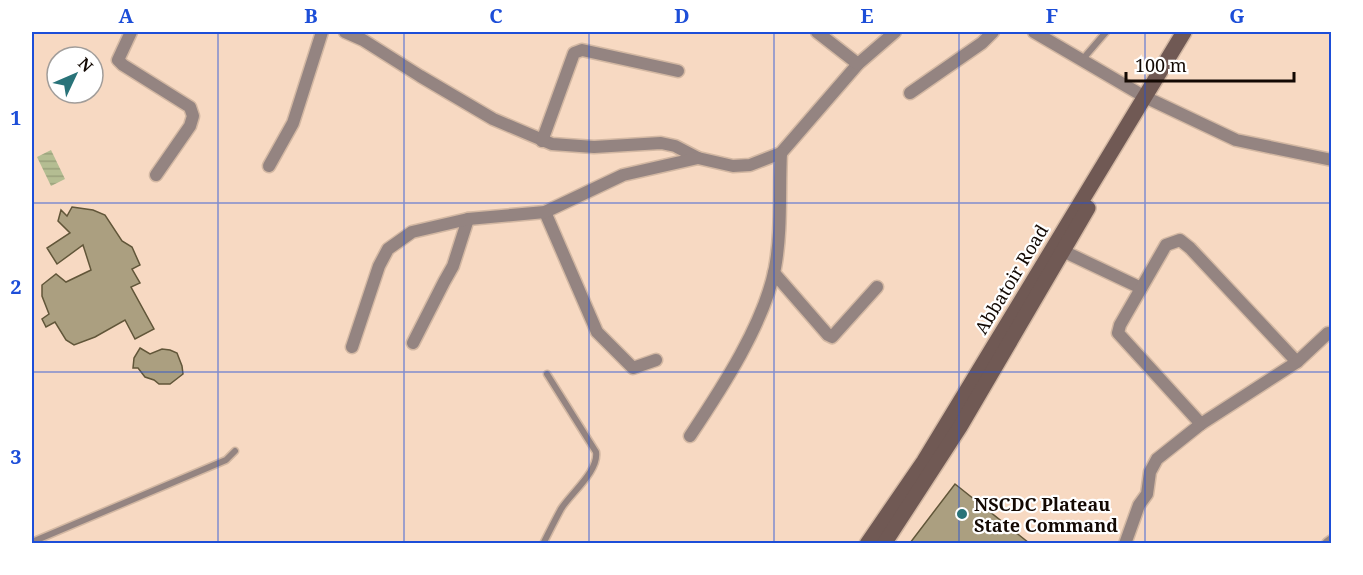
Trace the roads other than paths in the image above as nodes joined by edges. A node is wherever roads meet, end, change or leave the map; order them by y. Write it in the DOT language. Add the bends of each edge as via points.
graph roads {
  1 [pos="131,32"];
  2 [pos="322,32"];
  3 [pos="345,32"];
  4 [pos="817,32"];
  5 [pos="895,32"];
  6 [pos="993,32"];
  7 [pos="1034,32"];
  8 [pos="1106,32"];
  9 [pos="1184,32"];
  10 [pos="1194,32"];
  11 [pos="365,36"];
  12 [pos="1082,61"];
  13 [pos="858,64"];
  14 [pos="678,71"];
  15 [pos="910,93"];
  16 [pos="1149,99"];
  17 [pos="542,141"];
  18 [pos="781,153"];
  19 [pos="698,158"];
  20 [pos="1332,160"];
  21 [pos="269,166"];
  22 [pos="156,175"];
  23 [pos="545,212"];
  24 [pos="468,219"];
  25 [pos="1063,251"];
  26 [pos="774,273"];
  27 [pos="876,287"];
  28 [pos="1141,288"];
  29 [pos="1328,333"];
  30 [pos="413,343"];
  31 [pos="352,347"];
  32 [pos="656,360"];
  33 [pos="1297,362"];
  34 [pos="547,374"];
  35 [pos="1201,424"];
  36 [pos="690,436"];
  37 [pos="235,451"];
  38 [pos="32,542"];
  39 [pos="543,543"];
  40 [pos="867,543"];
  41 [pos="884,543"];
  42 [pos="1125,543"];
  1 -- 22 [label="street" via="118,60 190,107 193,116"];
  2 -- 21 [label="street" via="293,123"];
  3 -- 11 [label="street"];
  4 -- 13 [label="street"];
  5 -- 13 [label="street"];
  6 -- 15 [label="street"];
  7 -- 12 [label="street"];
  8 -- 12 [label="lane"];
  9 -- 16 [label="street, Abbatoir Road"];
  10 -- 16 [label="street, Abbatoir Road"];
  11 -- 17 [label="street" via="420,76 493,119"];
  12 -- 16 [label="street"];
  13 -- 18 [label="street"];
  14 -- 17 [label="street" via="582,50 574,52"];
  16 -- 20 [label="street" via="1236,140"];
  16 -- 25 [label="street, Abbatoir Road"];
  16 -- 40 [label="street, Abbatoir Road" via="924,461"];
  17 -- 19 [label="street" via="594,147 661,143"];
  18 -- 19 [label="street" via="750,165 733,166"];
  18 -- 26 [label="street" via="780,226"];
  19 -- 23 [label="street" via="623,175"];
  23 -- 24 [label="street"];
  23 -- 32 [label="street" via="597,332 633,368"];
  24 -- 30 [label="street" via="453,266"];
  24 -- 31 [label="street" via="412,232 388,249"];
  25 -- 28 [label="street"];
  25 -- 41 [label="street, Abbatoir Road" via="960,428"];
  26 -- 27 [label="street" via="832,337"];
  26 -- 36 [label="street" via="760,318"];
  28 -- 33 [label="street" via="1166,245 1180,240"];
  28 -- 35 [label="street" via="1118,333"];
  29 -- 33 [label="street"];
  33 -- 35 [label="street"];
  34 -- 39 [label="lane" via="596,452 597,460 562,508"];
  35 -- 42 [label="street" via="1157,459 1150,472 1147,494"];
  37 -- 38 [label="lane" via="226,460"];
}
